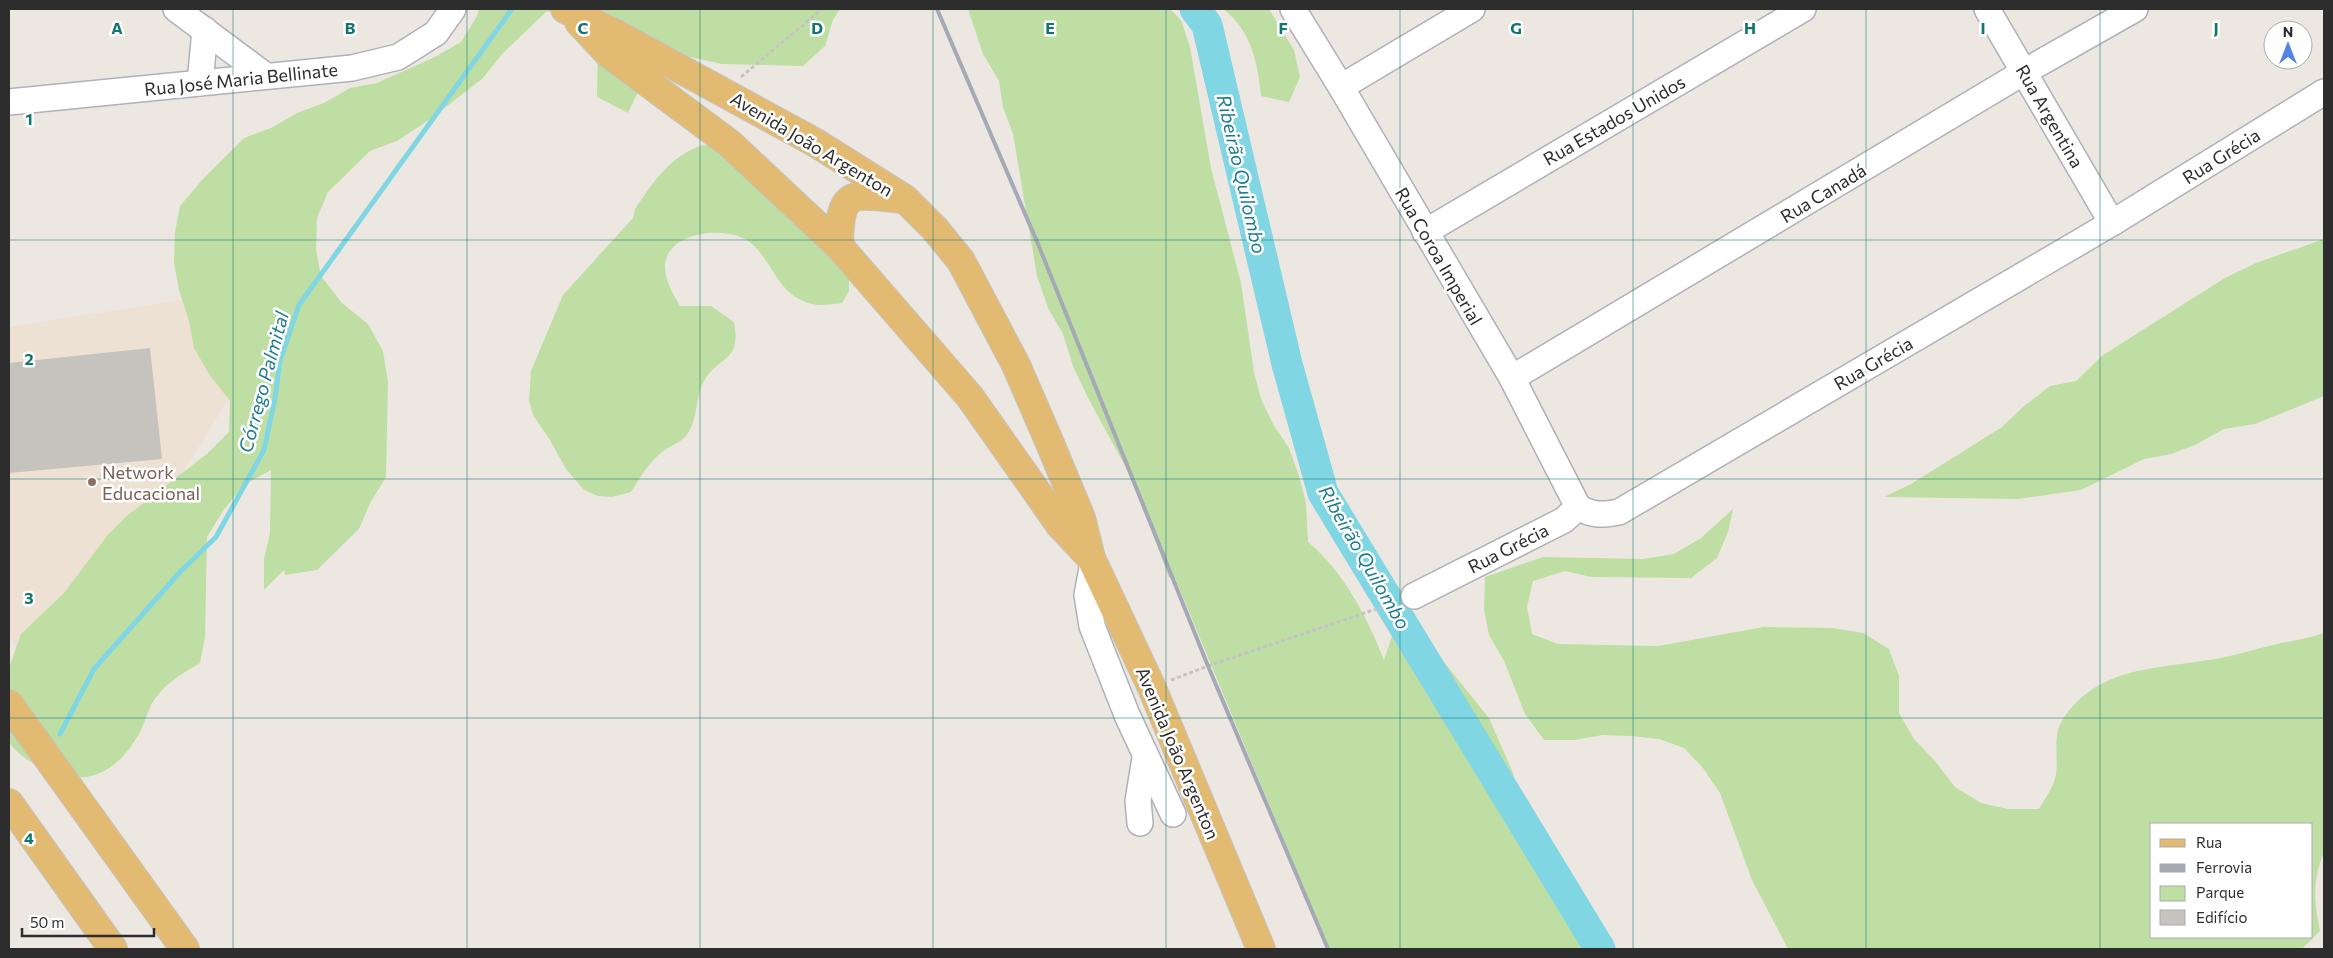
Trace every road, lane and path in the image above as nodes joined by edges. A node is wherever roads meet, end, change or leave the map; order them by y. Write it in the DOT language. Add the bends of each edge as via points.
graph roads {
  1 [pos="176,9"];
  2 [pos="453,9"];
  3 [pos="822,9"];
  4 [pos="1293,9"];
  5 [pos="1472,9"];
  6 [pos="1803,9"];
  7 [pos="1988,9"];
  8 [pos="2135,9"];
  9 [pos="567,10"];
  10 [pos="205,30"];
  11 [pos="2024,72"];
  12 [pos="266,76"];
  13 [pos="200,83"];
  14 [pos="1341,87"];
  15 [pos="724,92"];
  16 [pos="2324,92"];
  17 [pos="9,102"];
  18 [pos="905,199"];
  19 [pos="2112,223"];
  20 [pos="1425,232"];
  21 [pos="839,246"];
  22 [pos="1512,378"];
  23 [pos="1578,507"];
  24 [pos="1092,561"];
  25 [pos="1414,596"];
  26 [pos="1152,688"];
  27 [pos="9,704"];
  28 [pos="1145,758"];
  29 [pos="9,802"];
  30 [pos="1173,814"];
  31 [pos="1140,823"];
  32 [pos="113,949"];
  33 [pos="185,949"];
  34 [pos="1261,949"];
  1 -- 10 [label="street"];
  2 -- 12 [label="street, Rua José Maria Bellinate" via="436,33 398,57 352,68"];
  3 -- 15 [label="path"];
  4 -- 14 [label="street, Rua Coroa Imperial"];
  5 -- 14 [label="street"];
  6 -- 20 [label="street, Rua Estados Unidos"];
  7 -- 11 [label="street, Rua Argentina"];
  8 -- 11 [label="street, Rua Canadá"];
  9 -- 15 [label="main road, Avenida João Argenton"];
  9 -- 21 [label="main road, Avenida João Argenton" via="608,53 730,143"];
  10 -- 12 [label="street"];
  10 -- 13 [label="street"];
  11 -- 19 [label="street, Rua Argentina"];
  11 -- 22 [label="street, Rua Canadá"];
  12 -- 13 [label="street, Rua José Maria Bellinate"];
  13 -- 17 [label="street, Rua José Maria Bellinate"];
  14 -- 20 [label="street, Rua Coroa Imperial"];
  15 -- 18 [label="main road, Avenida João Argenton" via="816,143"];
  16 -- 19 [label="street, Rua Grécia"];
  18 -- 21 [label="main road" via="864,195 851,199 842,207"];
  18 -- 24 [label="main road, Avenida João Argenton" via="961,261 1016,365 1081,518"];
  19 -- 23 [label="street, Rua Grécia" via="1619,512 1601,515"];
  20 -- 22 [label="street, Rua Coroa Imperial"];
  21 -- 24 [label="main road, Avenida João Argenton" via="970,397 1060,525"];
  22 -- 23 [label="street, Rua Coroa Imperial"];
  23 -- 25 [label="street, Rua Grécia" via="1564,520"];
  24 -- 26 [label="main road, Avenida João Argenton"];
  24 -- 28 [label="street" via="1087,595 1092,626"];
  25 -- 26 [label="path"];
  26 -- 34 [label="main road, Avenida João Argenton"];
  27 -- 33 [label="main road"];
  28 -- 30 [label="street"];
  28 -- 31 [label="street" via="1138,801"];
  29 -- 32 [label="main road"];
}
